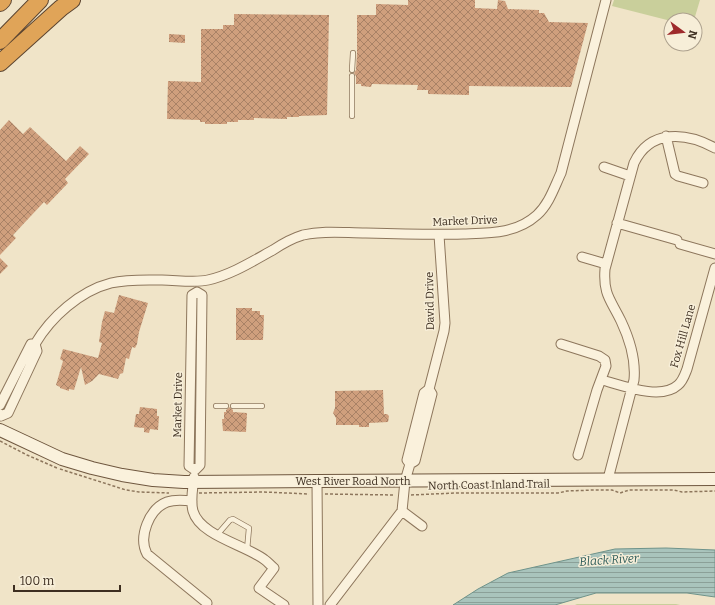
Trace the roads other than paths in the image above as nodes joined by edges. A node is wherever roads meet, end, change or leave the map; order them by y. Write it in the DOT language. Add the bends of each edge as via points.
graph roads {
  1 [pos="3,0"];
  2 [pos="40,0"];
  3 [pos="72,0"];
  4 [pos="606,0"];
  5 [pos="0,3"];
  6 [pos="0,41"];
  7 [pos="353,52"];
  8 [pos="0,63"];
  9 [pos="352,70"];
  10 [pos="352,76"];
  11 [pos="352,116"];
  12 [pos="666,136"];
  13 [pos="715,148"];
  14 [pos="604,168"];
  15 [pos="630,176"];
  16 [pos="703,183"];
  17 [pos="617,223"];
  18 [pos="439,235"];
  19 [pos="715,254"];
  20 [pos="582,257"];
  21 [pos="606,264"];
  22 [pos="715,268"];
  23 [pos="197,280"];
  24 [pos="35,344"];
  25 [pos="560,344"];
  26 [pos="602,380"];
  27 [pos="632,388"];
  28 [pos="0,405"];
  29 [pos="216,406"];
  30 [pos="226,406"];
  31 [pos="234,406"];
  32 [pos="262,406"];
  33 [pos="0,416"];
  34 [pos="0,430"];
  35 [pos="578,455"];
  36 [pos="608,479"];
  37 [pos="715,479"];
  38 [pos="317,481"];
  39 [pos="405,481"];
  40 [pos="193,486"];
  41 [pos="402,511"];
  42 [pos="422,526"];
  43 [pos="217,535"];
  44 [pos="247,550"];
  45 [pos="207,604"];
  46 [pos="284,605"];
  47 [pos="318,605"];
  48 [pos="330,605"];
  1 -- 5 [label="highway"];
  2 -- 6 [label="highway"];
  3 -- 8 [label="highway"];
  4 -- 18 [label="street, Market Drive" via="561,174 550,199 537,216 504,232"];
  7 -- 9 [label="lane"];
  10 -- 11 [label="lane"];
  12 -- 13 [label="street" via="685,138"];
  12 -- 15 [label="street" via="644,147 637,156"];
  12 -- 16 [label="street" via="675,174"];
  14 -- 15 [label="street"];
  15 -- 17 [label="street"];
  17 -- 19 [label="street"];
  17 -- 21 [label="street"];
  18 -- 23 [label="street, Market Drive" via="322,232 308,234 281,245 234,271 206,280"];
  18 -- 39 [label="street, David Drive" via="445,323 429,389 424,394 407,460 410,464"];
  20 -- 21 [label="street"];
  21 -- 27 [label="street" via="607,297 621,321 633,356 635,371"];
  22 -- 27 [label="street, Fox Hill Lane" via="687,369 681,382 673,389 662,392"];
  23 -- 24 [label="street, Market Drive" via="131,280 110,283 74,301 54,319"];
  23 -- 40 [label="street, Market Drive" via="197,292 202,295 200,465"];
  24 -- 28 [label="street, Market Drive" via="31,344"];
  24 -- 33 [label="street, Market Drive" via="37,351 8,414"];
  25 -- 26 [label="street" via="604,358 606,366"];
  26 -- 27 [label="street, Fox Hill Lane"];
  26 -- 35 [label="street"];
  27 -- 36 [label="street"];
  29 -- 30 [label="lane"];
  31 -- 32 [label="lane"];
  34 -- 40 [label="street, West River Road North" via="62,459 92,468"];
  36 -- 37 [label="street, West River Road North"];
  36 -- 39 [label="street, West River Road North"];
  38 -- 39 [label="street, West River Road North"];
  38 -- 40 [label="street, West River Road North"];
  38 -- 47 [label="street"];
  39 -- 41 [label="street, David Drive"];
  40 -- 43 [label="street" via="193,510 196,518"];
  40 -- 45 [label="street" via="178,500 165,503 154,514 149,520 143,542 147,554"];
  41 -- 42 [label="street"];
  41 -- 48 [label="street"];
  43 -- 44 [label="street"];
  43 -- 44 [label="lane" via="233,519 249,528"];
  44 -- 46 [label="street" via="274,568 259,588"];
}
